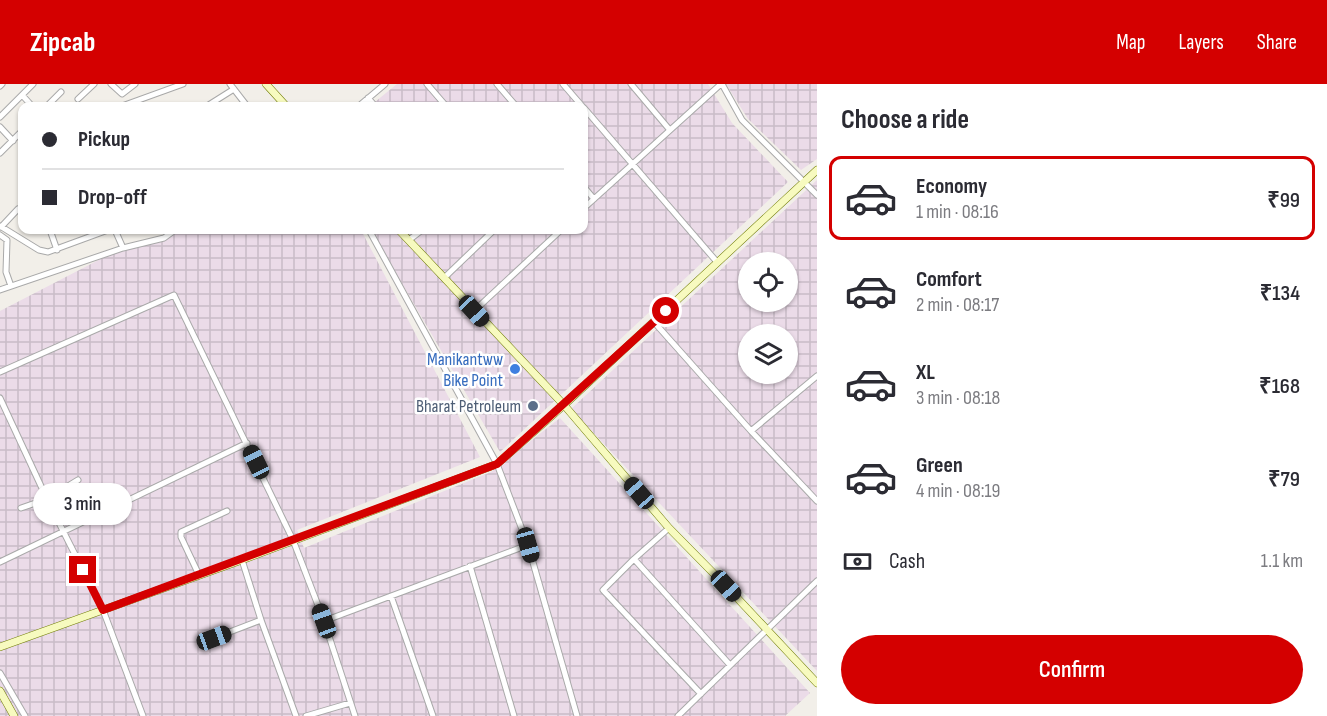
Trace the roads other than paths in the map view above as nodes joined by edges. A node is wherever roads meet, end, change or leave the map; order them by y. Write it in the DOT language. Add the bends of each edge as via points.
graph roads {
  1 [pos="33,84"];
  2 [pos="94,84"];
  3 [pos="111,84"];
  4 [pos="135,84"];
  5 [pos="266,84"];
  6 [pos="385,84"];
  7 [pos="427,84"];
  8 [pos="497,84"];
  9 [pos="562,84"];
  10 [pos="631,84"];
  11 [pos="721,84"];
  12 [pos="179,85"];
  13 [pos="232,87"];
  14 [pos="61,93"];
  15 [pos="21,95"];
  16 [pos="368,98"];
  17 [pos="78,99"];
  18 [pos="28,102"];
  19 [pos="51,102"];
  20 [pos="134,102"];
  21 [pos="212,102"];
  22 [pos="244,102"];
  23 [pos="282,102"];
  24 [pos="364,102"];
  25 [pos="372,102"];
  26 [pos="443,102"];
  27 [pos="513,102"];
  28 [pos="578,102"];
  29 [pos="588,113"];
  30 [pos="0,117"];
  31 [pos="0,127"];
  32 [pos="669,129"];
  33 [pos="18,135"];
  34 [pos="13,141"];
  35 [pos="0,153"];
  36 [pos="632,164"];
  37 [pos="817,170"];
  38 [pos="803,183"];
  39 [pos="588,192"];
  40 [pos="817,195"];
  41 [pos="594,199"];
  42 [pos="588,204"];
  43 [pos="18,209"];
  44 [pos="1,227"];
  45 [pos="51,234"];
  46 [pos="98,234"];
  47 [pos="117,234"];
  48 [pos="170,234"];
  49 [pos="371,234"];
  50 [pos="403,234"];
  51 [pos="417,234"];
  52 [pos="490,234"];
  53 [pos="0,235"];
  54 [pos="555,235"];
  55 [pos="409,240"];
  56 [pos="123,248"];
  57 [pos="57,250"];
  58 [pos="717,262"];
  59 [pos="444,278"];
  60 [pos="11,286"];
  61 [pos="0,290"];
  62 [pos="474,311"];
  63 [pos="654,322"];
  64 [pos="0,372"];
  65 [pos="817,376"];
  66 [pos="0,398"];
  67 [pos="564,405"];
  68 [pos="751,431"];
  69 [pos="247,443"];
  70 [pos="497,464"];
  71 [pos="78,480"];
  72 [pos="47,499"];
  73 [pos="817,501"];
  74 [pos="21,508"];
  75 [pos="227,511"];
  76 [pos="669,528"];
  77 [pos="64,530"];
  78 [pos="293,540"];
  79 [pos="528,545"];
  80 [pos="634,559"];
  81 [pos="242,560"];
  82 [pos="0,562"];
  83 [pos="470,566"];
  84 [pos="198,575"];
  85 [pos="817,581"];
  86 [pos="391,596"];
  87 [pos="103,610"];
  88 [pos="261,620"];
  89 [pos="324,621"];
  90 [pos="767,629"];
  91 [pos="214,638"];
  92 [pos="0,647"];
  93 [pos="730,665"];
  94 [pos="0,673"];
  95 [pos="817,683"];
  96 [pos="701,694"];
  97 [pos="1,695"];
  98 [pos="350,703"];
  99 [pos="14,716"];
  100 [pos="25,716"];
  101 [pos="143,716"];
  102 [pos="296,716"];
  103 [pos="306,716"];
  104 [pos="355,716"];
  105 [pos="433,716"];
  106 [pos="514,716"];
  107 [pos="578,716"];
  108 [pos="678,716"];
  1 -- 15 [label="street"];
  2 -- 17 [label="street"];
  3 -- 4 [label="street" via="122,94"];
  5 -- 23 [label="street"];
  6 -- 16 [label="street"];
  7 -- 26 [label="street"];
  8 -- 27 [label="street"];
  9 -- 28 [label="street"];
  10 -- 32 [label="street"];
  11 -- 32 [label="street"];
  11 -- 38 [label="street" via="742,120"];
  12 -- 20 [label="street"];
  13 -- 21 [label="street"];
  13 -- 22 [label="street"];
  14 -- 19 [label="street"];
  15 -- 18 [label="street"];
  15 -- 30 [label="street"];
  16 -- 24 [label="street"];
  16 -- 25 [label="street"];
  29 -- 36 [label="street"];
  31 -- 34 [label="street"];
  32 -- 36 [label="street"];
  33 -- 34 [label="street"];
  34 -- 35 [label="street"];
  36 -- 41 [label="street"];
  36 -- 58 [label="street"];
  37 -- 38 [label="street"];
  38 -- 40 [label="street"];
  38 -- 58 [label="street"];
  39 -- 41 [label="street"];
  41 -- 42 [label="street"];
  43 -- 44 [label="street"];
  44 -- 57 [label="street" via="39,250"];
  45 -- 57 [label="street"];
  46 -- 57 [label="street"];
  47 -- 56 [label="street"];
  48 -- 56 [label="street"];
  49 -- 70 [label="street"];
  50 -- 55 [label="street"];
  51 -- 55 [label="street"];
  52 -- 59 [label="street"];
  53 -- 60 [label="street" via="7,240 6,272"];
  54 -- 62 [label="street"];
  55 -- 59 [label="street"];
  56 -- 60 [label="street"];
  58 -- 63 [label="street"];
  59 -- 62 [label="street"];
  60 -- 61 [label="street"];
  62 -- 67 [label="street"];
  63 -- 67 [label="street"];
  63 -- 68 [label="street"];
  64 -- 69 [label="street" via="174,295"];
  65 -- 68 [label="street"];
  66 -- 72 [label="street"];
  67 -- 70 [label="street"];
  67 -- 76 [label="street"];
  68 -- 73 [label="street"];
  69 -- 77 [label="street"];
  69 -- 78 [label="street"];
  70 -- 78 [label="street"];
  70 -- 79 [label="street"];
  71 -- 72 [label="street"];
  72 -- 74 [label="street"];
  72 -- 77 [label="street"];
  75 -- 84 [label="street" via="182,532"];
  76 -- 80 [label="street"];
  76 -- 90 [label="street"];
  77 -- 82 [label="street"];
  77 -- 87 [label="street"];
  78 -- 81 [label="street"];
  78 -- 89 [label="street"];
  79 -- 83 [label="street"];
  79 -- 107 [label="street"];
  80 -- 93 [label="street"];
  80 -- 96 [label="street" via="603,591"];
  81 -- 84 [label="street"];
  81 -- 88 [label="street"];
  83 -- 86 [label="street"];
  83 -- 106 [label="street"];
  84 -- 87 [label="street"];
  85 -- 90 [label="street"];
  86 -- 89 [label="street"];
  86 -- 105 [label="street"];
  87 -- 92 [label="street"];
  87 -- 101 [label="street"];
  88 -- 91 [label="street"];
  88 -- 102 [label="street"];
  89 -- 98 [label="street"];
  90 -- 93 [label="street"];
  90 -- 95 [label="street"];
  93 -- 96 [label="street"];
  94 -- 100 [label="street"];
  96 -- 108 [label="street"];
  97 -- 99 [label="street"];
  98 -- 103 [label="street"];
  98 -- 104 [label="street"];
}
